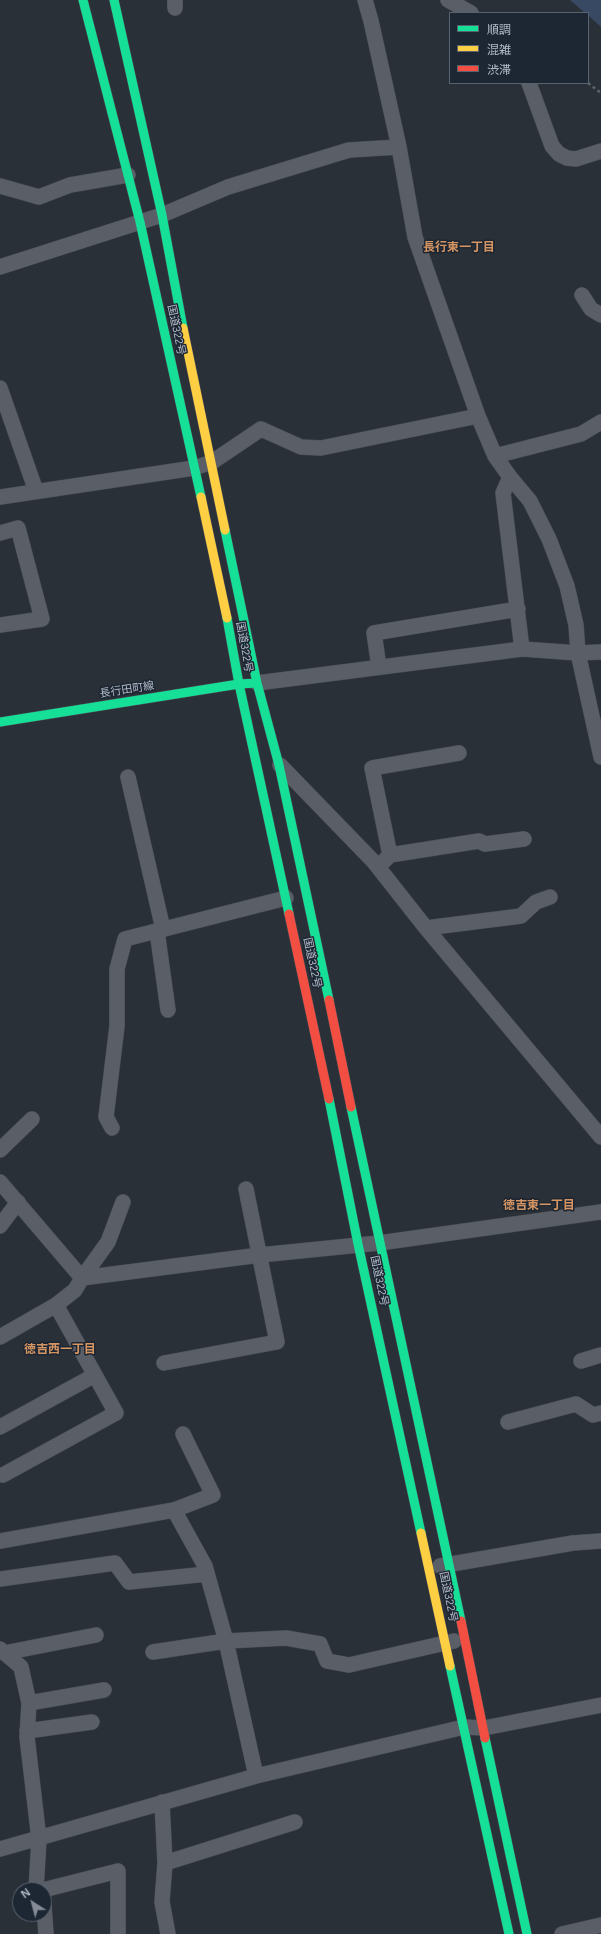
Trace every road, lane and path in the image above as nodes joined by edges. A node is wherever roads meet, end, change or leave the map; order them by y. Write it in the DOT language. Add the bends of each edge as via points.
graph roads {
  1 [pos="83,0"];
  2 [pos="114,0"];
  3 [pos="365,0"];
  4 [pos="448,0"];
  5 [pos="469,12"];
  6 [pos="529,84"];
  7 [pos="589,84"];
  8 [pos="601,93"];
  9 [pos="399,147"];
  10 [pos="601,152"];
  11 [pos="128,175"];
  12 [pos="0,186"];
  13 [pos="162,215"];
  14 [pos="140,222"];
  15 [pos="0,267"];
  16 [pos="582,295"];
  17 [pos="601,315"];
  18 [pos="0,388"];
  19 [pos="478,416"];
  20 [pos="601,422"];
  21 [pos="495,456"];
  22 [pos="212,462"];
  23 [pos="194,468"];
  24 [pos="510,477"];
  25 [pos="36,491"];
  26 [pos="0,497"];
  27 [pos="0,533"];
  28 [pos="518,609"];
  29 [pos="0,625"];
  30 [pos="522,649"];
  31 [pos="601,652"];
  32 [pos="578,653"];
  33 [pos="379,667"];
  34 [pos="257,683"];
  35 [pos="239,684"];
  36 [pos="0,722"];
  37 [pos="460,753"];
  38 [pos="601,757"];
  39 [pos="279,765"];
  40 [pos="128,777"];
  41 [pos="524,839"];
  42 [pos="390,855"];
  43 [pos="378,867"];
  44 [pos="286,898"];
  45 [pos="550,898"];
  46 [pos="426,928"];
  47 [pos="160,930"];
  48 [pos="168,1010"];
  49 [pos="32,1119"];
  50 [pos="112,1128"];
  51 [pos="598,1129"];
  52 [pos="0,1150"];
  53 [pos="0,1182"];
  54 [pos="246,1189"];
  55 [pos="18,1202"];
  56 [pos="123,1202"];
  57 [pos="601,1212"];
  58 [pos="0,1226"];
  59 [pos="379,1243"];
  60 [pos="358,1244"];
  61 [pos="260,1255"];
  62 [pos="82,1278"];
  63 [pos="56,1305"];
  64 [pos="0,1337"];
  65 [pos="601,1355"];
  66 [pos="581,1361"];
  67 [pos="164,1363"];
  68 [pos="95,1375"];
  69 [pos="601,1413"];
  70 [pos="508,1422"];
  71 [pos="0,1427"];
  72 [pos="183,1434"];
  73 [pos="3,1475"];
  74 [pos="174,1510"];
  75 [pos="0,1541"];
  76 [pos="601,1541"];
  77 [pos="448,1564"];
  78 [pos="429,1569"];
  79 [pos="207,1574"];
  80 [pos="0,1578"];
  81 [pos="96,1635"];
  82 [pos="465,1640"];
  83 [pos="226,1641"];
  84 [pos="445,1642"];
  85 [pos="2,1651"];
  86 [pos="153,1652"];
  87 [pos="104,1690"];
  88 [pos="29,1703"];
  89 [pos="601,1705"];
  90 [pos="92,1722"];
  91 [pos="464,1727"];
  92 [pos="484,1728"];
  93 [pos="27,1731"];
  94 [pos="256,1776"];
  95 [pos="162,1802"];
  96 [pos="295,1822"];
  97 [pos="39,1839"];
  98 [pos="0,1850"];
  99 [pos="164,1863"];
  100 [pos="36,1882"];
  101 [pos="52,1888"];
  102 [pos="45,1922"];
  103 [pos="601,1926"];
  104 [pos="46,1934"];
  105 [pos="118,1934"];
  106 [pos="168,1934"];
  107 [pos="509,1934"];
  108 [pos="527,1934"];
  109 [pos="562,1934"];
  1 -- 11 [label="main road, 国道322号"];
  2 -- 13 [label="main road, 国道322号"];
  3 -- 9 [label="street" via="372,21"];
  4 -- 5 [label="street"];
  6 -- 10 [label="street" via="552,146 559,154 576,159"];
  7 -- 8 [label="path"];
  9 -- 13 [label="street" via="349,150 228,186"];
  9 -- 19 [label="street" via="415,237"];
  11 -- 12 [label="street" via="70,185 39,196"];
  11 -- 14 [label="main road, 国道322号"];
  13 -- 14 [label="street"];
  13 -- 22 [label="main road, 国道322号"];
  14 -- 15 [label="street"];
  14 -- 23 [label="main road, 国道322号"];
  16 -- 17 [label="street" via="591,309"];
  18 -- 25 [label="street"];
  19 -- 21 [label="street"];
  19 -- 22 [label="street" via="322,448 301,447 261,429"];
  20 -- 21 [label="street" via="581,434"];
  21 -- 24 [label="street"];
  22 -- 23 [label="street"];
  22 -- 34 [label="main road, 国道322号"];
  23 -- 25 [label="street"];
  23 -- 35 [label="main road, 国道322号" via="223,596"];
  24 -- 28 [label="street" via="503,493"];
  24 -- 32 [label="street" via="530,501 567,586 576,625"];
  25 -- 26 [label="street"];
  27 -- 29 [label="street" via="18,528 42,618"];
  28 -- 30 [label="street"];
  28 -- 33 [label="street" via="374,633"];
  30 -- 32 [label="street"];
  30 -- 33 [label="street"];
  31 -- 32 [label="street"];
  32 -- 38 [label="street"];
  33 -- 34 [label="street"];
  34 -- 35 [label="main road, 長行田町線"];
  34 -- 39 [label="main road, 国道322号"];
  35 -- 36 [label="main road, 長行田町線"];
  35 -- 44 [label="main road, 国道322号"];
  37 -- 42 [label="street" via="372,768"];
  39 -- 43 [label="street"];
  39 -- 59 [label="main road, 国道322号"];
  40 -- 47 [label="street"];
  41 -- 42 [label="street" via="485,844 478,841"];
  42 -- 43 [label="street"];
  43 -- 46 [label="street"];
  44 -- 47 [label="street"];
  44 -- 60 [label="main road, 国道322号"];
  45 -- 46 [label="street" via="536,902 521,916"];
  46 -- 51 [label="street"];
  47 -- 48 [label="street"];
  47 -- 50 [label="street" via="125,939 117,969 118,1026 106,1117"];
  49 -- 52 [label="street"];
  53 -- 55 [label="street"];
  54 -- 61 [label="street"];
  55 -- 58 [label="street"];
  55 -- 62 [label="street"];
  56 -- 62 [label="street" via="108,1242"];
  57 -- 59 [label="street"];
  59 -- 60 [label="street"];
  59 -- 77 [label="main road, 国道322号"];
  60 -- 61 [label="street"];
  60 -- 78 [label="main road, 国道322号"];
  61 -- 62 [label="street"];
  61 -- 67 [label="street" via="277,1342"];
  62 -- 63 [label="street" via="75,1290"];
  63 -- 64 [label="street"];
  63 -- 68 [label="street"];
  65 -- 66 [label="street"];
  68 -- 71 [label="street"];
  68 -- 73 [label="street" via="116,1413"];
  69 -- 70 [label="street" via="593,1415 576,1404"];
  72 -- 74 [label="street" via="213,1495"];
  74 -- 75 [label="street"];
  74 -- 79 [label="street"];
  76 -- 77 [label="street" via="574,1543"];
  77 -- 78 [label="street"];
  77 -- 82 [label="main road, 国道322号"];
  78 -- 84 [label="main road, 国道322号"];
  79 -- 80 [label="street" via="129,1582 115,1563"];
  79 -- 83 [label="street"];
  81 -- 85 [label="street"];
  82 -- 84 [label="street"];
  82 -- 92 [label="main road, 国道322号"];
  83 -- 84 [label="street" via="286,1638 320,1644 327,1661 349,1665"];
  83 -- 86 [label="street"];
  83 -- 94 [label="street"];
  84 -- 91 [label="main road, 国道322号"];
  85 -- 88 [label="street" via="21,1667"];
  87 -- 88 [label="street"];
  88 -- 93 [label="street"];
  89 -- 92 [label="street"];
  90 -- 93 [label="street"];
  91 -- 92 [label="street"];
  91 -- 94 [label="street"];
  91 -- 107 [label="main road, 国道322号"];
  92 -- 108 [label="main road, 国道322号"];
  93 -- 97 [label="street"];
  94 -- 95 [label="street"];
  95 -- 97 [label="street"];
  95 -- 99 [label="street"];
  96 -- 99 [label="street"];
  97 -- 98 [label="street"];
  97 -- 100 [label="street"];
  99 -- 106 [label="street" via="162,1902"];
  101 -- 105 [label="street" via="118,1871"];
  102 -- 104 [label="street"];
  103 -- 109 [label="street"];
}
